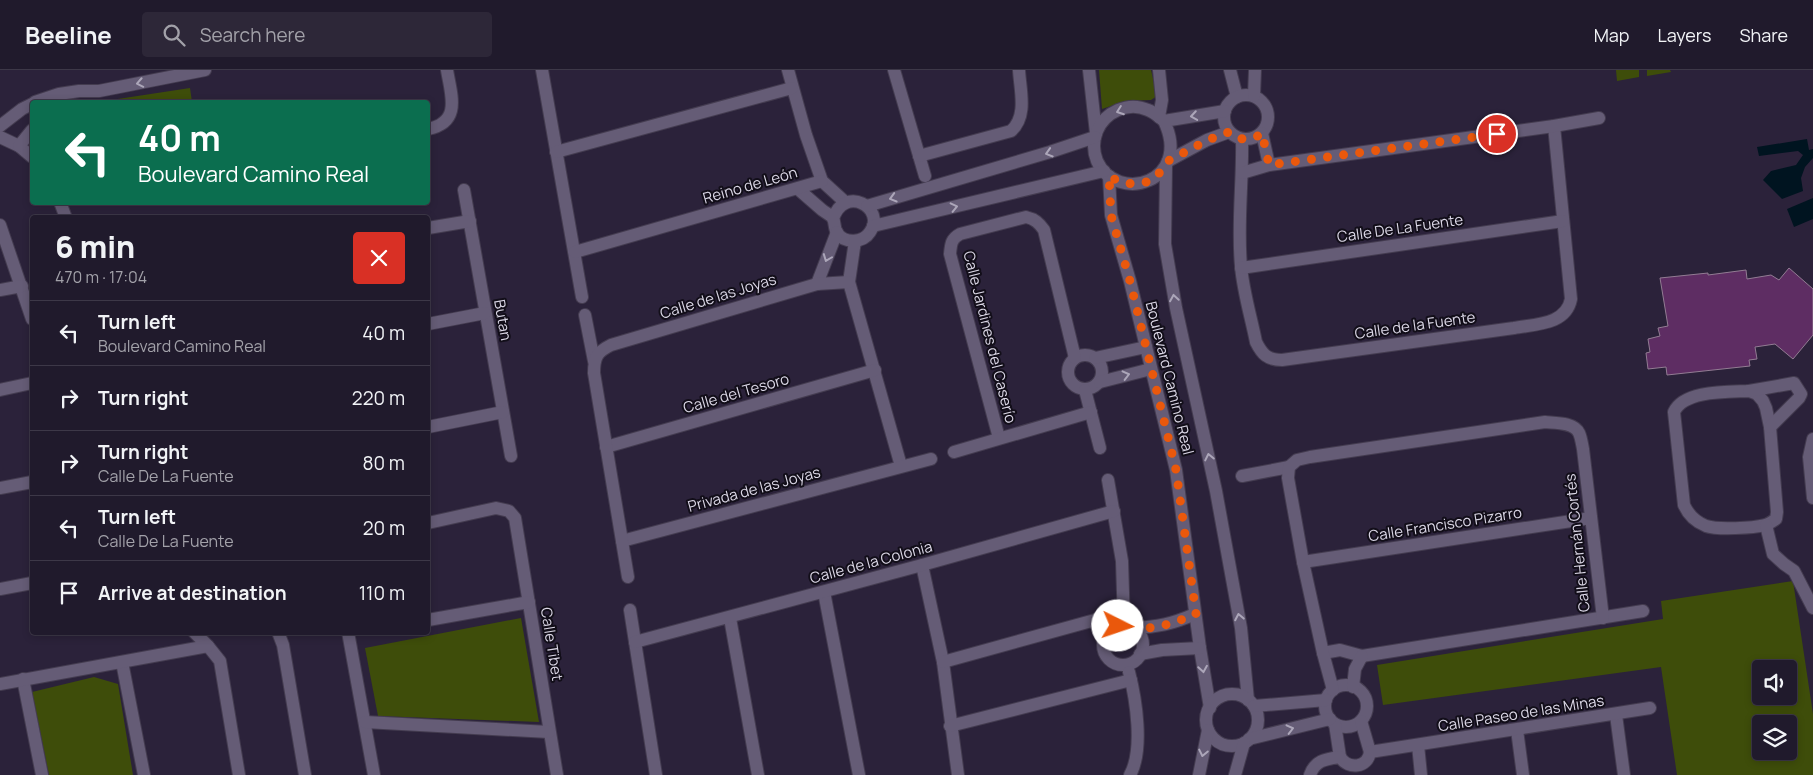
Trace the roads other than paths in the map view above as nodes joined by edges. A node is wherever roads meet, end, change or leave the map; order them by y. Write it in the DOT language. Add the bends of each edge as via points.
graph roads {
  1 [pos="205,70"];
  2 [pos="447,70"];
  3 [pos="542,70"];
  4 [pos="788,70"];
  5 [pos="894,70"];
  6 [pos="1019,70"];
  7 [pos="1090,70"];
  8 [pos="1159,70"];
  9 [pos="1230,70"];
  10 [pos="1254,70"];
  11 [pos="792,88"];
  12 [pos="1254,96"];
  13 [pos="1237,97"];
  14 [pos="42,100"];
  15 [pos="30,105"];
  16 [pos="1225,111"];
  17 [pos="1599,118"];
  18 [pos="1162,119"];
  19 [pos="0,126"];
  20 [pos="1554,126"];
  21 [pos="430,129"];
  22 [pos="30,132"];
  23 [pos="1229,132"];
  24 [pos="1262,133"];
  25 [pos="1096,135"];
  26 [pos="0,137"];
  27 [pos="1242,139"];
  28 [pos="19,146"];
  29 [pos="556,152"];
  30 [pos="30,155"];
  31 [pos="919,156"];
  32 [pos="1167,163"];
  33 [pos="1269,165"];
  34 [pos="1242,173"];
  35 [pos="1106,174"];
  36 [pos="925,176"];
  37 [pos="822,181"];
  38 [pos="798,189"];
  39 [pos="464,190"];
  40 [pos="845,202"];
  41 [pos="867,206"];
  42 [pos="833,219"];
  43 [pos="470,220"];
  44 [pos="1564,221"];
  45 [pos="0,225"];
  46 [pos="873,226"];
  47 [pos="430,228"];
  48 [pos="836,232"];
  49 [pos="855,241"];
  50 [pos="575,252"];
  51 [pos="1241,268"];
  52 [pos="849,282"];
  53 [pos="817,284"];
  54 [pos="22,286"];
  55 [pos="0,290"];
  56 [pos="582,297"];
  57 [pos="30,312"];
  58 [pos="485,313"];
  59 [pos="585,315"];
  60 [pos="430,324"];
  61 [pos="1146,347"];
  62 [pos="1075,358"];
  63 [pos="1095,358"];
  64 [pos="594,361"];
  65 [pos="1151,369"];
  66 [pos="875,370"];
  67 [pos="1100,382"];
  68 [pos="30,383"];
  69 [pos="0,390"];
  70 [pos="1085,390"];
  71 [pos="1749,391"];
  72 [pos="503,412"];
  73 [pos="1091,412"];
  74 [pos="430,427"];
  75 [pos="1770,427"];
  76 [pos="999,438"];
  77 [pos="1813,439"];
  78 [pos="606,447"];
  79 [pos="1100,448"];
  80 [pos="954,452"];
  81 [pos="511,456"];
  82 [pos="931,459"];
  83 [pos="901,466"];
  84 [pos="1289,467"];
  85 [pos="1242,476"];
  86 [pos="1108,480"];
  87 [pos="30,482"];
  88 [pos="0,488"];
  89 [pos="1813,498"];
  90 [pos="1114,511"];
  91 [pos="1591,518"];
  92 [pos="430,523"];
  93 [pos="1766,525"];
  94 [pos="622,541"];
  95 [pos="1303,562"];
  96 [pos="922,565"];
  97 [pos="628,577"];
  98 [pos="30,583"];
  99 [pos="0,589"];
  100 [pos="824,592"];
  101 [pos="529,602"];
  102 [pos="1813,608"];
  103 [pos="630,610"];
  104 [pos="1643,611"];
  105 [pos="1124,612"];
  106 [pos="1196,614"];
  107 [pos="730,618"];
  108 [pos="1603,618"];
  109 [pos="430,620"];
  110 [pos="1128,626"];
  111 [pos="197,635"];
  112 [pos="279,635"];
  113 [pos="350,635"];
  114 [pos="635,642"];
  115 [pos="208,646"];
  116 [pos="1200,648"];
  117 [pos="1323,653"];
  118 [pos="1140,654"];
  119 [pos="1362,656"];
  120 [pos="122,662"];
  121 [pos="943,662"];
  122 [pos="1127,664"];
  123 [pos="23,679"];
  124 [pos="1131,680"];
  125 [pos="0,684"];
  126 [pos="1354,686"];
  127 [pos="1330,695"];
  128 [pos="1251,703"];
  129 [pos="1210,708"];
  130 [pos="1650,708"];
  131 [pos="1616,715"];
  132 [pos="1333,721"];
  133 [pos="1361,721"];
  134 [pos="365,722"];
  135 [pos="950,726"];
  136 [pos="1208,730"];
  137 [pos="1517,730"];
  138 [pos="549,732"];
  139 [pos="1247,741"];
  140 [pos="1418,745"];
  141 [pos="1370,752"];
  142 [pos="1340,757"];
  143 [pos="42,775"];
  144 [pos="144,775"];
  145 [pos="239,775"];
  146 [pos="305,775"];
  147 [pos="374,775"];
  148 [pos="557,775"];
  149 [pos="656,775"];
  150 [pos="758,775"];
  151 [pos="859,775"];
  152 [pos="958,775"];
  153 [pos="1130,775"];
  154 [pos="1198,775"];
  155 [pos="1235,775"];
  156 [pos="1310,775"];
  157 [pos="1422,775"];
  158 [pos="1524,775"];
  159 [pos="1624,775"];
  1 -- 14 [label="street, one-way" via="99,91 59,94"];
  2 -- 21 [label="street" via="452,112 444,122"];
  3 -- 29 [label="street"];
  4 -- 11 [label="street, Reino de León"];
  5 -- 31 [label="street"];
  6 -- 31 [label="street" via="1022,112 1017,126 1011,131"];
  7 -- 25 [label="street"];
  8 -- 18 [label="street"];
  9 -- 13 [label="street"];
  10 -- 12 [label="street"];
  11 -- 29 [label="street"];
  11 -- 37 [label="street, Reino de León"];
  12 -- 13 [label="street"];
  12 -- 24 [label="street" via="1266,106 1268,113 1267,127"];
  13 -- 16 [label="street"];
  15 -- 19 [label="street"];
  16 -- 18 [label="street, one-way"];
  16 -- 23 [label="street"];
  17 -- 20 [label="street"];
  18 -- 25 [label="street, one-way" via="1148,110 1121,108 1109,115"];
  18 -- 32 [label="street" via="1171,141"];
  20 -- 33 [label="street"];
  20 -- 44 [label="street, Calle de la Fuente"];
  22 -- 28 [label="street"];
  23 -- 27 [label="street"];
  23 -- 32 [label="street"];
  24 -- 27 [label="street" via="1256,138"];
  24 -- 33 [label="street"];
  25 -- 35 [label="street" via="1095,155"];
  25 -- 41 [label="street, one-way" via="1050,152"];
  26 -- 28 [label="street"];
  27 -- 34 [label="street"];
  28 -- 30 [label="street"];
  29 -- 50 [label="street"];
  31 -- 36 [label="street"];
  32 -- 35 [label="street" via="1157,176 1146,182 1120,182"];
  128 -- 32 [label="street, Boulevard Camino Real, one-way" via="1216,492 1165,244"];
  33 -- 34 [label="street"];
  34 -- 51 [label="street, Calle de la Fuente"];
  46 -- 35 [label="street, one-way"];
  35 -- 61 [label="street, Boulevard Camino Real" via="1111,215"];
  37 -- 38 [label="street, Reino de León"];
  37 -- 40 [label="street"];
  38 -- 42 [label="street"];
  38 -- 50 [label="street, Reino de León"];
  39 -- 43 [label="street, Butan"];
  40 -- 41 [label="street" via="857,201"];
  40 -- 42 [label="street"];
  41 -- 46 [label="street" via="873,215"];
  42 -- 48 [label="street"];
  43 -- 47 [label="street"];
  43 -- 58 [label="street, Butan"];
  44 -- 51 [label="street, Calle De La Fuente"];
  44 -- 51 [label="street, Calle de la Fuente" via="1571,299 1569,308 1565,314 1549,322 1514,328 1272,360 1261,352 1256,342"];
  45 -- 54 [label="street"];
  46 -- 49 [label="street" via="866,236"];
  48 -- 49 [label="street"];
  48 -- 53 [label="street, one-way"];
  49 -- 52 [label="street"];
  50 -- 56 [label="street"];
  52 -- 53 [label="street, Calle de las Joyas"];
  52 -- 66 [label="street"];
  53 -- 64 [label="street, Calle de las Joyas" via="611,345 601,350"];
  54 -- 55 [label="street"];
  54 -- 57 [label="street"];
  58 -- 60 [label="street"];
  58 -- 72 [label="street, Butan"];
  59 -- 64 [label="street"];
  61 -- 63 [label="street"];
  61 -- 65 [label="street, Boulevard Camino Real"];
  62 -- 63 [label="street" via="1085,355"];
  62 -- 70 [label="street" via="1069,366 1068,377 1075,386"];
  62 -- 76 [label="street, Calle Jardines del Caserío" via="1044,230 1039,223 1026,216 960,234 952,240 950,254"];
  63 -- 67 [label="street" via="1102,366"];
  64 -- 78 [label="street"];
  67 -- 65 [label="street, one-way"];
  65 -- 106 [label="street, Boulevard Camino Real" via="1176,470"];
  66 -- 78 [label="street, Calle del Tesoro"];
  66 -- 83 [label="street"];
  67 -- 70 [label="street"];
  68 -- 69 [label="street"];
  70 -- 73 [label="street"];
  71 -- 75 [label="street" via="1763,401"];
  71 -- 75 [label="street" via="1794,383 1799,388 1799,398"];
  71 -- 93 [label="street" via="1696,396 1677,406 1674,412 1684,505 1690,516 1706,526"];
  72 -- 74 [label="street"];
  72 -- 81 [label="street, Butan"];
  73 -- 76 [label="street, Calle Jardines del Caserío"];
  73 -- 79 [label="street"];
  75 -- 93 [label="street" via="1777,512 1776,519"];
  76 -- 80 [label="street"];
  77 -- 89 [label="street" via="1809,463"];
  78 -- 94 [label="street"];
  82 -- 83 [label="street, Privada de las Joyas"];
  83 -- 94 [label="street, Privada de las Joyas"];
  84 -- 85 [label="street"];
  84 -- 91 [label="street, Calle Hernán Cortés" via="1297,460 1310,457 1545,422 1559,423 1579,431"];
  84 -- 95 [label="street" via="1289,492"];
  86 -- 90 [label="street"];
  87 -- 88 [label="street"];
  90 -- 96 [label="street, Calle de la Colonia"];
  90 -- 105 [label="street" via="1122,561"];
  91 -- 95 [label="street, Calle Francisco Pizarro"];
  91 -- 108 [label="street, Calle Hernán Cortés"];
  92 -- 101 [label="street, Calle Tibet" via="496,508 510,511 515,518"];
  93 -- 102 [label="street" via="1773,554 1794,570"];
  94 -- 97 [label="street"];
  95 -- 117 [label="street"];
  96 -- 100 [label="street, Calle de la Colonia"];
  96 -- 121 [label="street"];
  98 -- 99 [label="street"];
  100 -- 107 [label="street, Calle de la Colonia"];
  100 -- 151 [label="street"];
  101 -- 109 [label="street"];
  101 -- 138 [label="street, Calle Tibet"];
  103 -- 114 [label="street"];
  104 -- 108 [label="street"];
  105 -- 110 [label="street"];
  105 -- 121 [label="street"];
  106 -- 110 [label="street" via="1170,624"];
  106 -- 116 [label="street, Boulevard Camino Real"];
  107 -- 114 [label="street, Calle de la Colonia"];
  107 -- 150 [label="street"];
  108 -- 119 [label="street, Calle Hernán Cortés"];
  110 -- 118 [label="street" via="1140,636"];
  110 -- 122 [label="street" via="1108,632 1103,649 1109,660"];
  111 -- 115 [label="street"];
  112 -- 146 [label="street"];
  113 -- 134 [label="street"];
  114 -- 149 [label="street"];
  115 -- 120 [label="street"];
  115 -- 145 [label="street" via="220,661"];
  116 -- 118 [label="street"];
  116 -- 129 [label="street, Boulevard Camino Real, one-way"];
  117 -- 119 [label="street, Calle Hernán Cortés" via="1340,650"];
  117 -- 127 [label="street"];
  118 -- 122 [label="street"];
  119 -- 126 [label="street" via="1355,669"];
  120 -- 123 [label="street"];
  120 -- 144 [label="street"];
  121 -- 135 [label="street"];
  122 -- 124 [label="street"];
  123 -- 125 [label="street"];
  123 -- 143 [label="street"];
  124 -- 135 [label="street"];
  124 -- 153 [label="street" via="1137,731 1136,757"];
  126 -- 127 [label="street" via="1340,686"];
  126 -- 133 [label="street" via="1367,702"];
  127 -- 128 [label="street"];
  127 -- 132 [label="street" via="1327,713"];
  128 -- 129 [label="street" via="1242,696 1227,695"];
  128 -- 139 [label="street" via="1258,720"];
  129 -- 136 [label="street" via="1206,719"];
  130 -- 131 [label="street"];
  131 -- 137 [label="street, Calle Paseo de las Minas"];
  131 -- 159 [label="street, Calle Paseo de las Minas"];
  132 -- 133 [label="street" via="1348,727"];
  139 -- 132 [label="street, one-way"];
  132 -- 142 [label="street"];
  133 -- 141 [label="street"];
  134 -- 138 [label="street"];
  134 -- 147 [label="street"];
  135 -- 152 [label="street"];
  136 -- 139 [label="street" via="1217,741 1230,746"];
  136 -- 154 [label="street, one-way"];
  137 -- 140 [label="street, Calle Paseo de las Minas"];
  137 -- 158 [label="street"];
  138 -- 148 [label="street, Calle Tibet"];
  139 -- 155 [label="street"];
  140 -- 141 [label="street, Calle Paseo de las Minas"];
  140 -- 157 [label="street"];
  141 -- 142 [label="street, Calle Paseo de las Minas" via="1367,761 1356,766 1346,764"];
  142 -- 156 [label="street" via="1324,759"];
}
